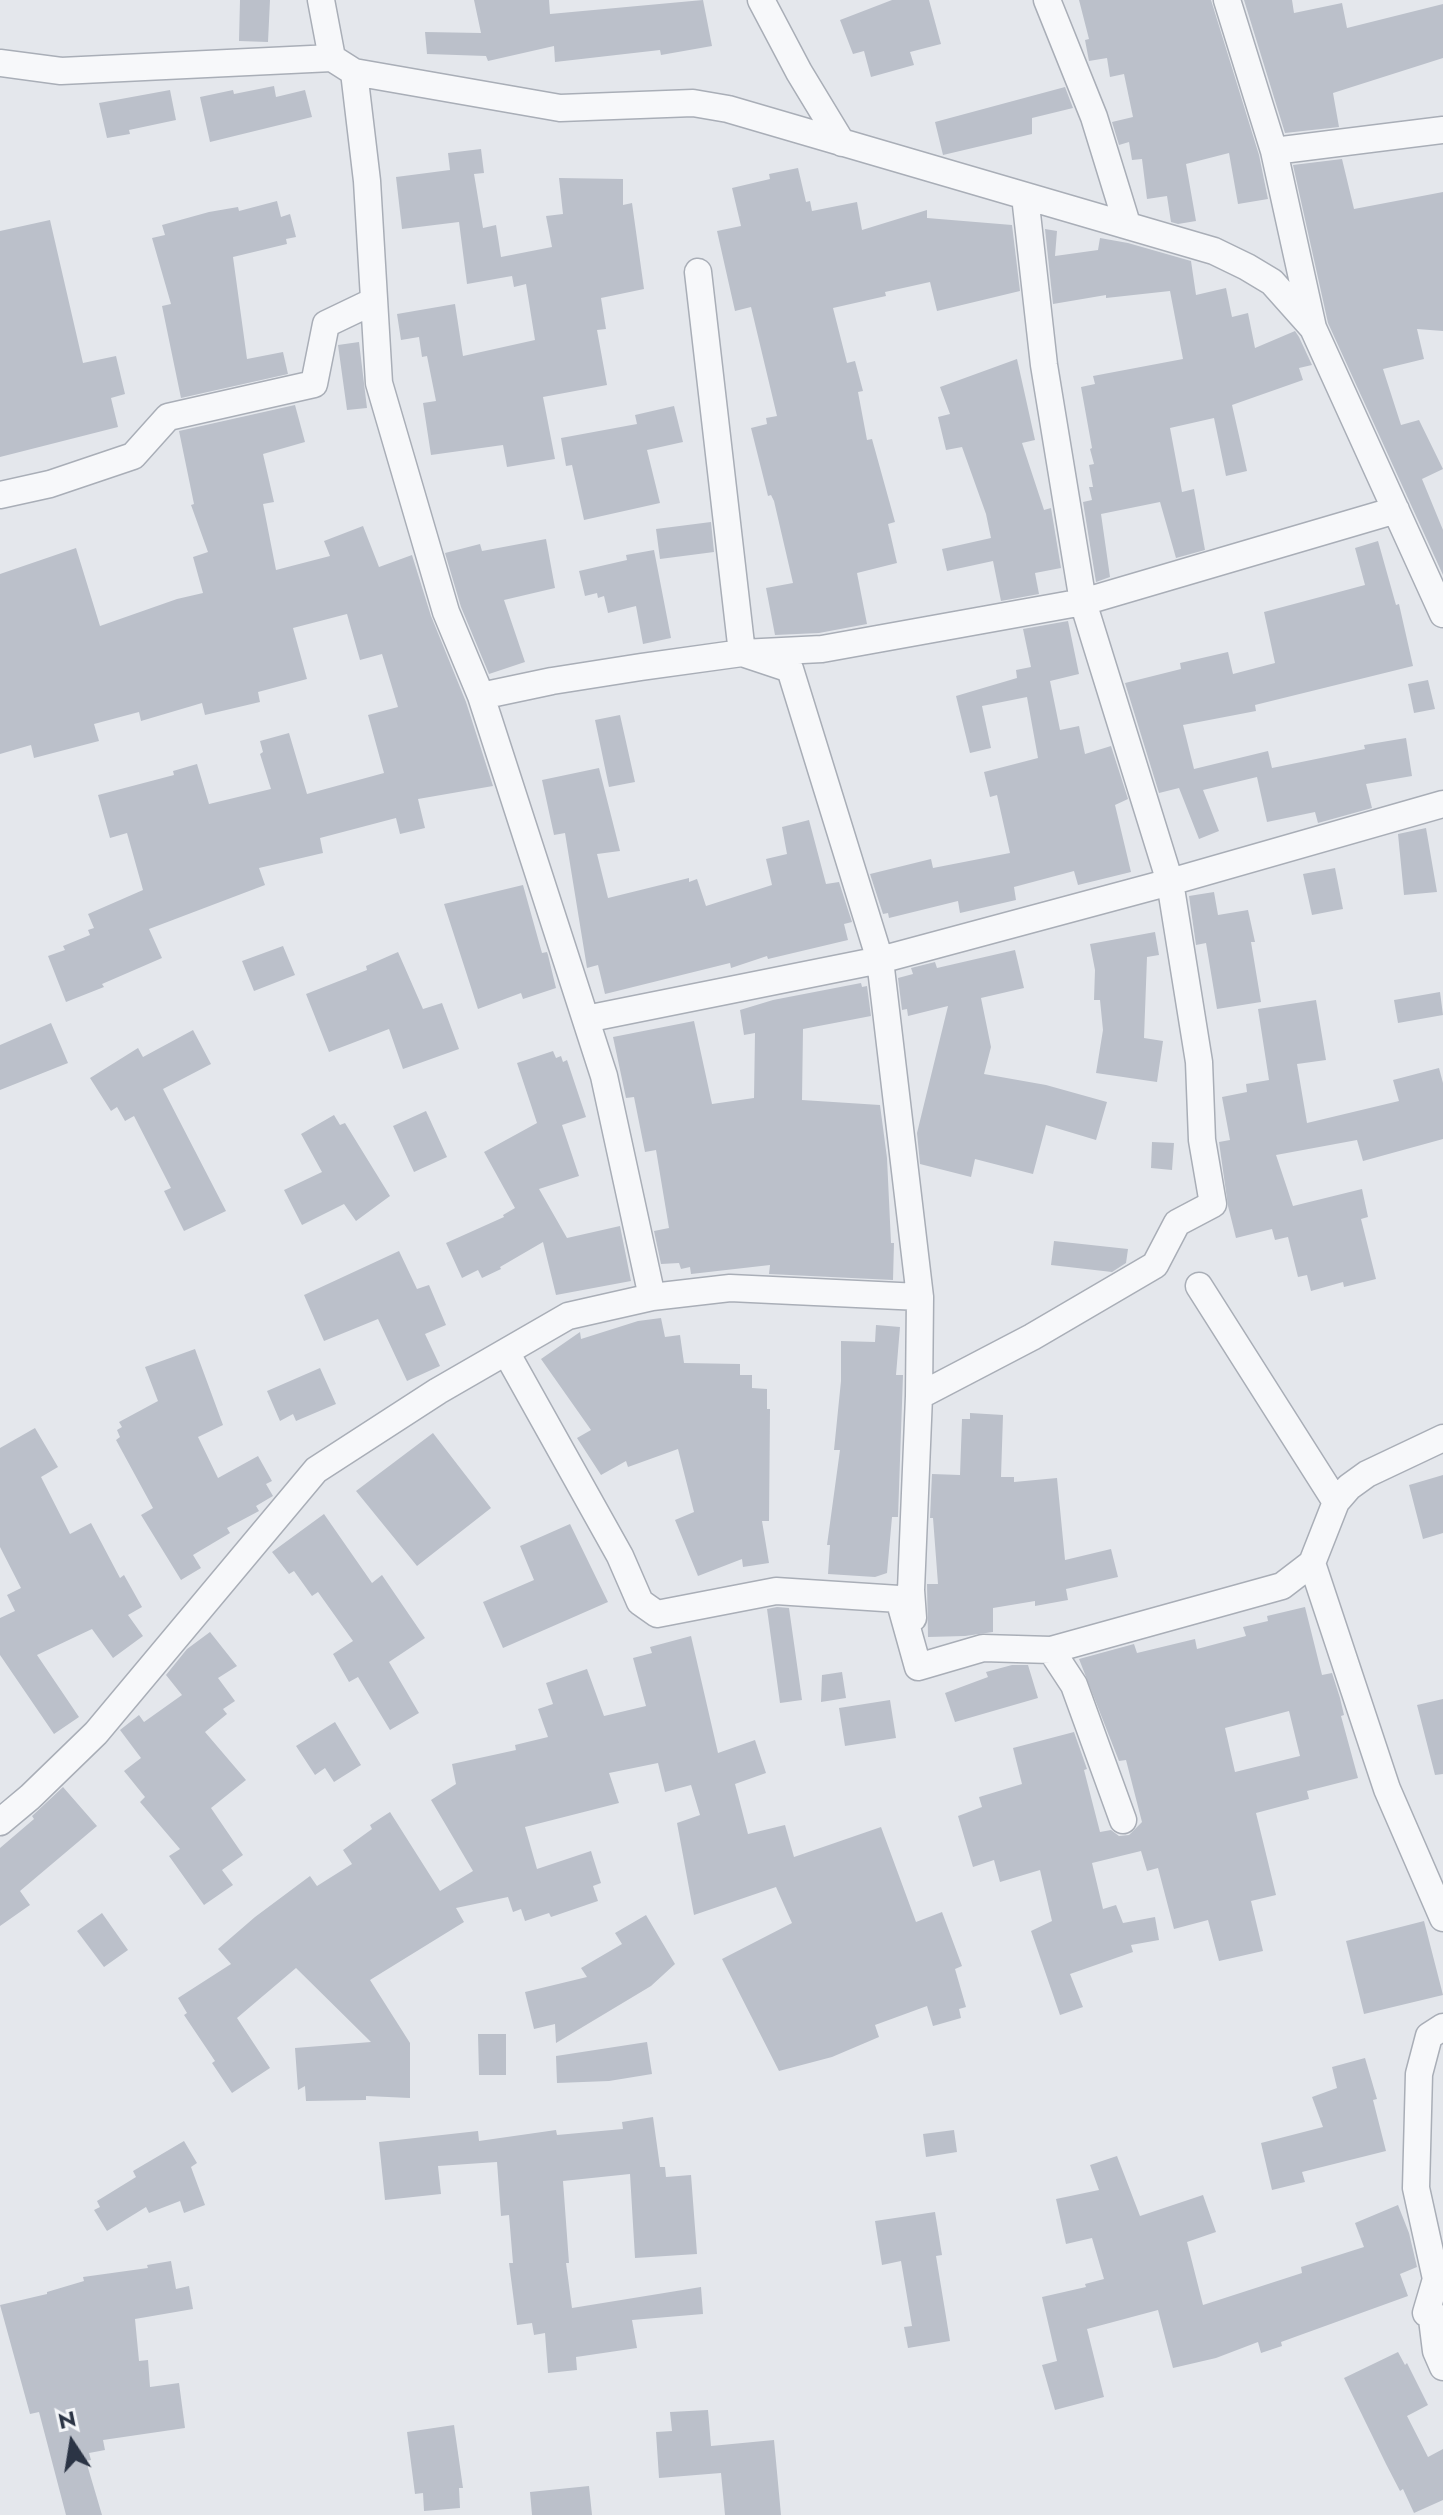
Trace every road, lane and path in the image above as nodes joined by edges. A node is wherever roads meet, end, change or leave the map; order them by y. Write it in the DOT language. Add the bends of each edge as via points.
graph roads {
  1 [pos="321,0"];
  2 [pos="761,0"];
  3 [pos="1047,0"];
  4 [pos="1227,0"];
  5 [pos="0,63"];
  6 [pos="343,65"];
  7 [pos="1443,130"];
  8 [pos="842,143"];
  9 [pos="1274,151"];
  10 [pos="1025,196"];
  11 [pos="1127,224"];
  12 [pos="1299,265"];
  13 [pos="698,272"];
  14 [pos="1272,282"];
  15 [pos="374,301"];
  16 [pos="1313,328"];
  17 [pos="0,495"];
  18 [pos="1396,510"];
  19 [pos="1083,602"];
  20 [pos="1443,614"];
  21 [pos="742,653"];
  22 [pos="481,696"];
  23 [pos="1443,804"];
  24 [pos="1170,882"];
  25 [pos="880,960"];
  26 [pos="586,1019"];
  27 [pos="1199,1286"];
  28 [pos="652,1297"];
  29 [pos="920,1297"];
  30 [pos="506,1352"];
  31 [pos="919,1396"];
  32 [pos="1443,1438"];
  33 [pos="1336,1502"];
  34 [pos="1312,1563"];
  35 [pos="1051,1650"];
  36 [pos="918,1667"];
  37 [pos="1123,1820"];
  38 [pos="0,1822"];
  39 [pos="1443,1918"];
  40 [pos="1443,2027"];
  41 [pos="1443,2367"];
  1 -- 6 [label="street"];
  2 -- 8 [label="street"];
  3 -- 11 [label="street" via="1094,117"];
  4 -- 9 [label="street"];
  5 -- 6 [label="street" via="61,71"];
  6 -- 8 [label="street" via="560,108 693,103"];
  6 -- 15 [label="street" via="367,181"];
  7 -- 9 [label="street"];
  8 -- 10 [label="street"];
  9 -- 12 [label="street"];
  10 -- 11 [label="street"];
  10 -- 19 [label="street" via="1044,365"];
  11 -- 14 [label="street" via="1214,251"];
  12 -- 14 [label="street"];
  12 -- 16 [label="street"];
  13 -- 21 [label="street"];
  14 -- 16 [label="street"];
  15 -- 17 [label="street" via="326,324 314,384 168,417 133,456"];
  15 -- 22 [label="street" via="379,383 446,612"];
  16 -- 18 [label="street"];
  18 -- 19 [label="street"];
  18 -- 20 [label="street"];
  19 -- 21 [label="street" via="822,649"];
  19 -- 24 [label="street"];
  21 -- 22 [label="street"];
  21 -- 25 [label="street" via="790,669"];
  22 -- 26 [label="street"];
  23 -- 24 [label="street"];
  24 -- 25 [label="street"];
  24 -- 31 [label="street" via="1199,1062 1202,1140 1213,1204 1177,1223 1155,1265"];
  25 -- 26 [label="street"];
  25 -- 29 [label="street"];
  26 -- 28 [label="street" via="604,1076"];
  27 -- 33 [label="street"];
  28 -- 29 [label="street" via="730,1288"];
  28 -- 30 [label="street" via="568,1316"];
  29 -- 31 [label="street"];
  30 -- 36 [label="street" via="620,1556 640,1602 657,1614 776,1591 899,1599"];
  30 -- 38 [label="street" via="316,1470 96,1733"];
  31 -- 36 [label="street" via="911,1590"];
  32 -- 33 [label="street" via="1367,1474"];
  33 -- 34 [label="street"];
  34 -- 35 [label="street" via="1282,1586"];
  34 -- 39 [label="street" via="1387,1789"];
  35 -- 36 [label="street" via="983,1648"];
  35 -- 37 [label="street" via="1074,1685"];
  40 -- 41 [label="street" via="1429,2036 1419,2074 1416,2188 1436,2279 1429,2312"];
}
